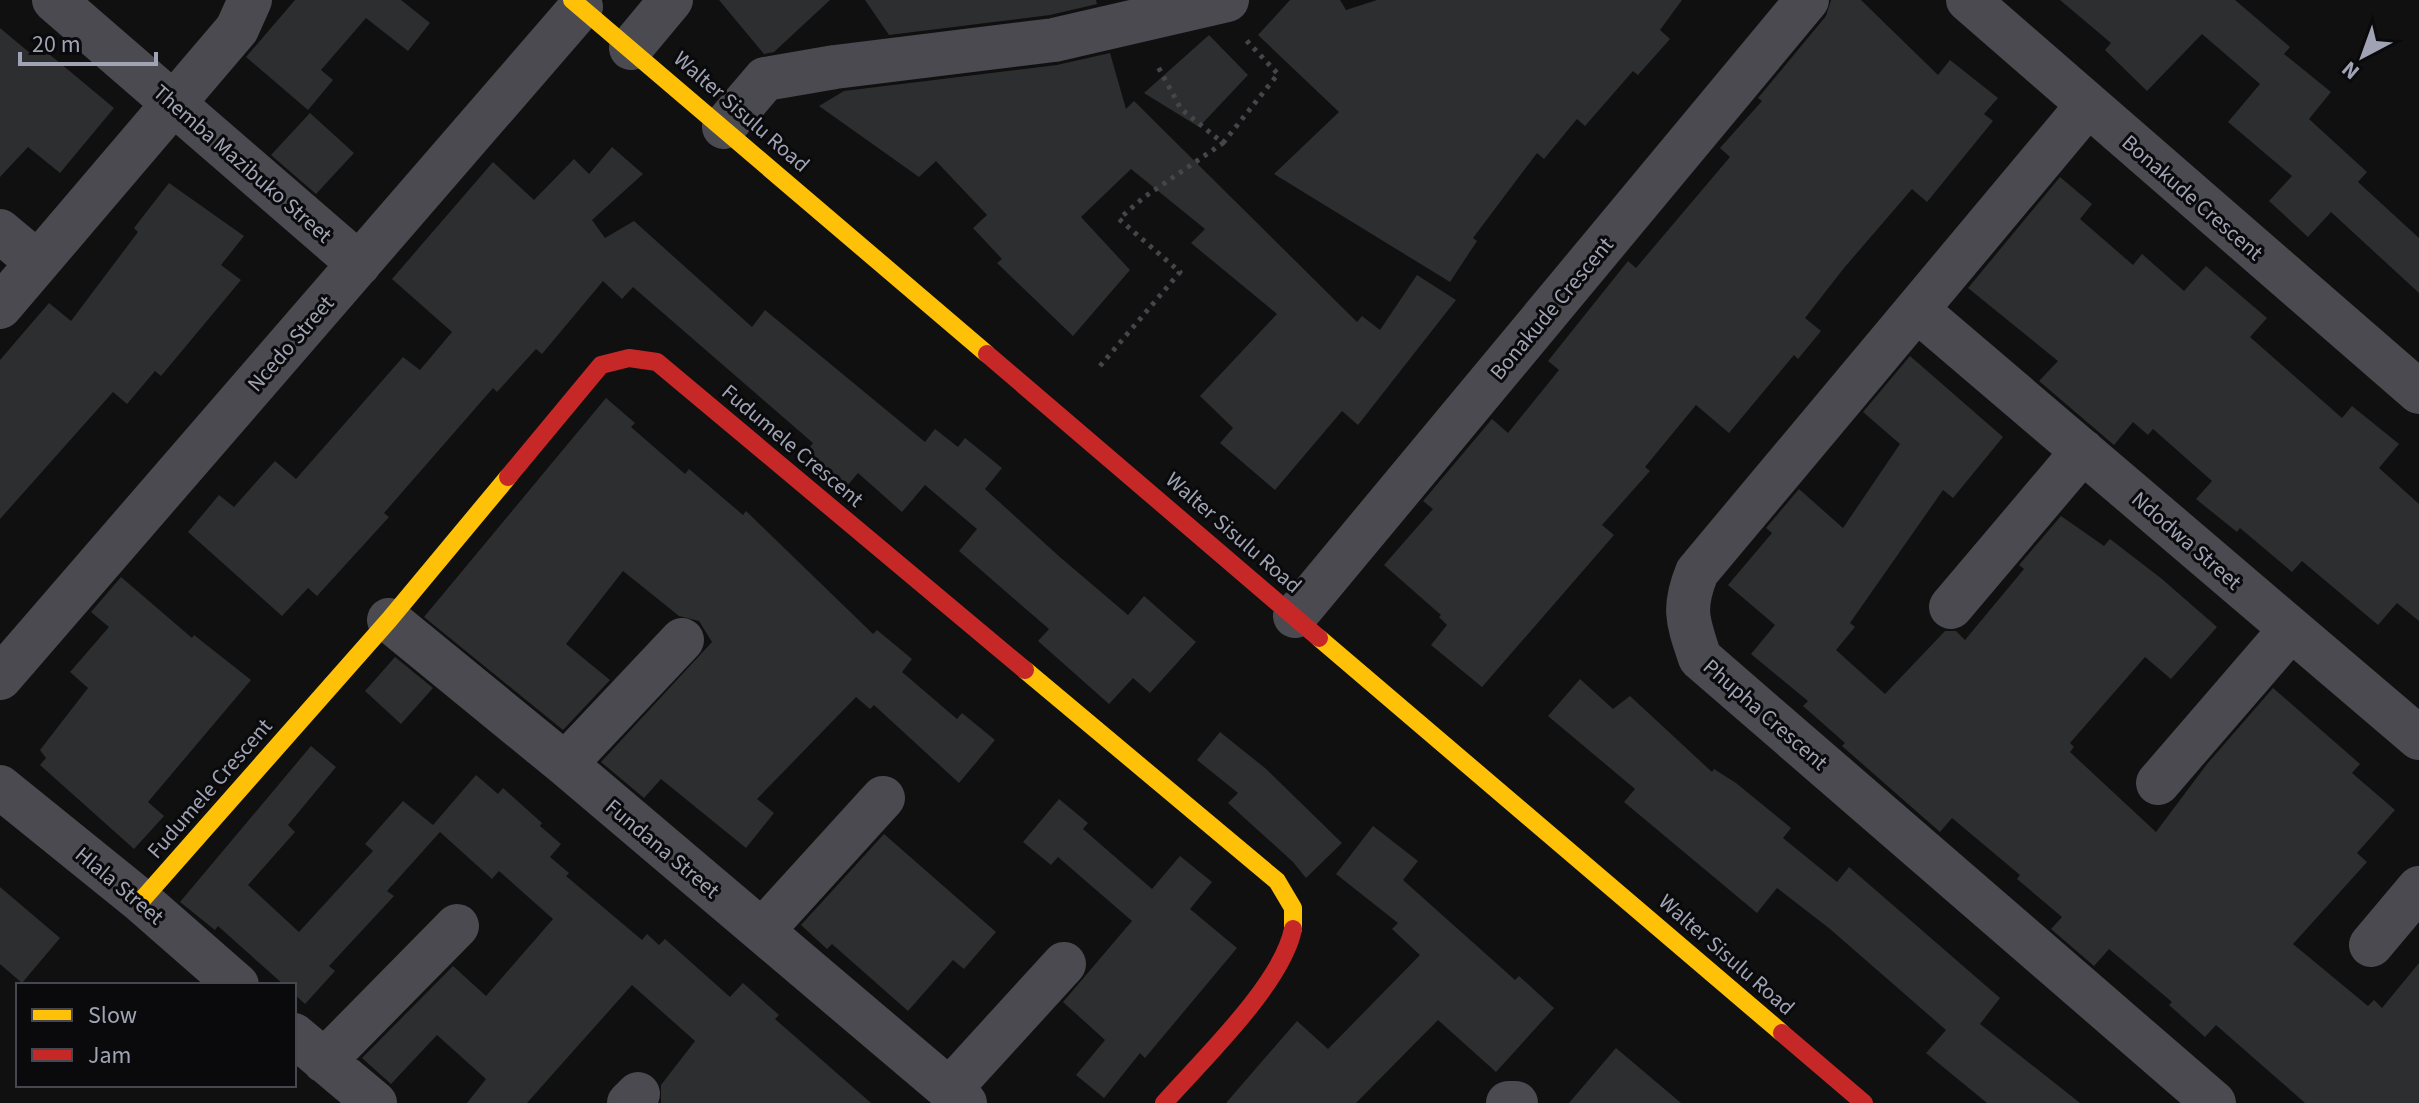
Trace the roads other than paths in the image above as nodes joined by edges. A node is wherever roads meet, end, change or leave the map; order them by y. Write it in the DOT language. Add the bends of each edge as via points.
graph roads {
  1 [pos="54,0"];
  2 [pos="250,0"];
  3 [pos="671,0"];
  4 [pos="1807,0"];
  5 [pos="1968,0"];
  6 [pos="1220,2"];
  7 [pos="576,4"];
  8 [pos="631,48"];
  9 [pos="175,104"];
  10 [pos="2087,106"];
  11 [pos="724,127"];
  12 [pos="0,231"];
  13 [pos="37,262"];
  14 [pos="359,264"];
  15 [pos="0,307"];
  16 [pos="1917,310"];
  17 [pos="2419,392"];
  18 [pos="2083,451"];
  19 [pos="1951,607"];
  20 [pos="1295,616"];
  21 [pos="389,620"];
  22 [pos="2291,629"];
  23 [pos="682,640"];
  24 [pos="0,678"];
  25 [pos="2419,738"];
  26 [pos="565,764"];
  27 [pos="2158,783"];
  28 [pos="0,787"];
  29 [pos="883,798"];
  30 [pos="2419,888"];
  31 [pos="141,901"];
  32 [pos="457,926"];
  33 [pos="762,931"];
  34 [pos="2371,945"];
  35 [pos="1064,964"];
  36 [pos="235,983"];
  37 [pos="309,1048"];
  38 [pos="957,1096"];
  39 [pos="375,1103"];
  40 [pos="1164,1103"];
  41 [pos="1508,1103"];
  42 [pos="1516,1103"];
  43 [pos="1864,1103"];
  44 [pos="2214,1103"];
  1 -- 9 [label="street, Themba Mazibuko Street"];
  2 -- 9 [label="street" via="237,29"];
  3 -- 8 [label="street"];
  4 -- 20 [label="street, Bonakude Crescent"];
  5 -- 10 [label="street, Bonakude Crescent"];
  6 -- 11 [label="street" via="1054,40 765,79"];
  7 -- 8 [label="street, Walter Sisulu Road"];
  7 -- 14 [label="street, Ncedo Street"];
  8 -- 11 [label="street, Walter Sisulu Road"];
  9 -- 13 [label="street"];
  9 -- 14 [label="street, Themba Mazibuko Street"];
  10 -- 16 [label="street, Phupha Crescent"];
  10 -- 17 [label="street, Bonakude Crescent"];
  11 -- 20 [label="street, Walter Sisulu Road"];
  12 -- 13 [label="street"];
  13 -- 15 [label="street"];
  14 -- 24 [label="street, Ncedo Street"];
  16 -- 18 [label="street, Ndodwa Street"];
  16 -- 44 [label="street, Phupha Crescent" via="1697,572 1686,618 1700,658"];
  18 -- 19 [label="street"];
  18 -- 22 [label="street, Ndodwa Street"];
  20 -- 43 [label="street, Walter Sisulu Road"];
  21 -- 26 [label="street, Fundana Street"];
  21 -- 31 [label="street, Fudumele Crescent"];
  21 -- 40 [label="street, Fudumele Crescent" via="601,365 625,357 657,362 1265,870 1289,898 1295,919 1279,967"];
  22 -- 25 [label="street, Ndodwa Street"];
  22 -- 27 [label="street"];
  23 -- 26 [label="street"];
  26 -- 33 [label="street, Fundana Street"];
  28 -- 31 [label="street, Hlala Street"];
  29 -- 33 [label="street"];
  30 -- 34 [label="street"];
  31 -- 36 [label="street, Hlala Street"];
  32 -- 37 [label="street"];
  33 -- 38 [label="street, Fundana Street"];
  35 -- 38 [label="street, Fundana Street"];
  37 -- 39 [label="street"];
  41 -- 42 [label="street"];
}
